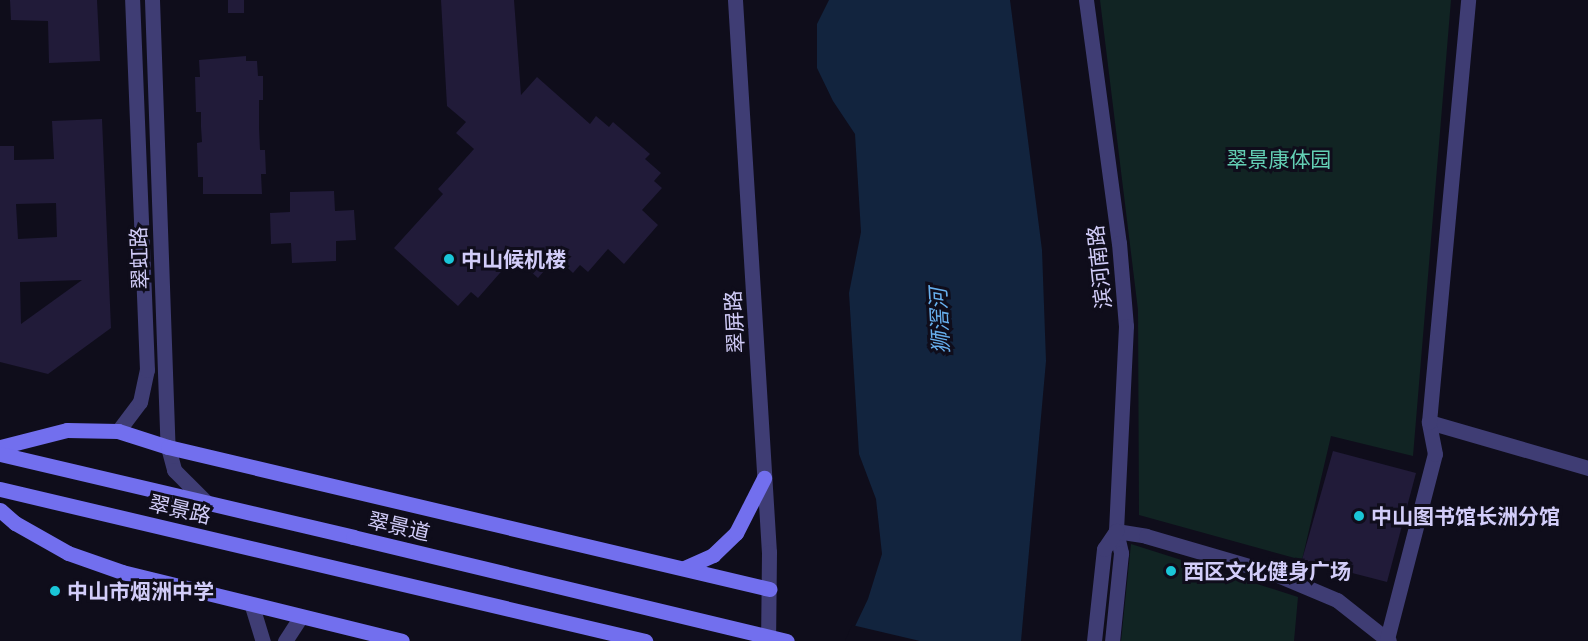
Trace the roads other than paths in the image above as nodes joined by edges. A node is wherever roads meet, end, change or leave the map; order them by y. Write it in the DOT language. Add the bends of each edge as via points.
graph roads {
  1 [pos="132,0"];
  2 [pos="152,0"];
  3 [pos="735,0"];
  4 [pos="1086,0"];
  5 [pos="1468,0"];
  6 [pos="1429,422"];
  7 [pos="118,431"];
  8 [pos="0,447"];
  9 [pos="168,447"];
  10 [pos="0,454"];
  11 [pos="1588,468"];
  12 [pos="764,478"];
  13 [pos="0,489"];
  14 [pos="205,501"];
  15 [pos="0,510"];
  16 [pos="1116,531"];
  17 [pos="684,568"];
  18 [pos="769,589"];
  19 [pos="252,606"];
  20 [pos="300,618"];
  21 [pos="1388,640"];
  22 [pos="263,641"];
  23 [pos="285,641"];
  24 [pos="402,641"];
  25 [pos="645,641"];
  26 [pos="768,641"];
  27 [pos="787,641"];
  28 [pos="1094,641"];
  29 [pos="1112,641"];
  1 -- 7 [label="street, 翠虹路" via="147,370 140,402"];
  2 -- 9 [label="street, 翠虹路"];
  3 -- 12 [label="street, 翠屏路"];
  4 -- 16 [label="street, 滨河南路" via="1119,243 1126,326"];
  5 -- 6 [label="street"];
  6 -- 11 [label="street"];
  6 -- 21 [label="street" via="1434,454"];
  7 -- 8 [label="main road" via="67,430"];
  7 -- 9 [label="main road"];
  9 -- 14 [label="street, 翠虹路" via="174,470"];
  9 -- 17 [label="main road"];
  10 -- 14 [label="main road, 翠景道"];
  12 -- 17 [label="main road" via="736,533 713,555"];
  12 -- 18 [label="street, 翠屏路"];
  13 -- 25 [label="main road, 翠景路"];
  14 -- 27 [label="main road, 翠景道, bridge"];
  15 -- 19 [label="main road" via="68,553 122,572"];
  16 -- 21 [label="street" via="1273,573 1337,600"];
  16 -- 28 [label="street, 滨河南路" via="1104,549"];
  16 -- 29 [label="street, 滨河南路" via="1121,553"];
  17 -- 18 [label="main road"];
  18 -- 26 [label="street, 翠屏路"];
  19 -- 20 [label="main road"];
  19 -- 22 [label="street"];
  20 -- 23 [label="street"];
  20 -- 24 [label="main road"];
}
